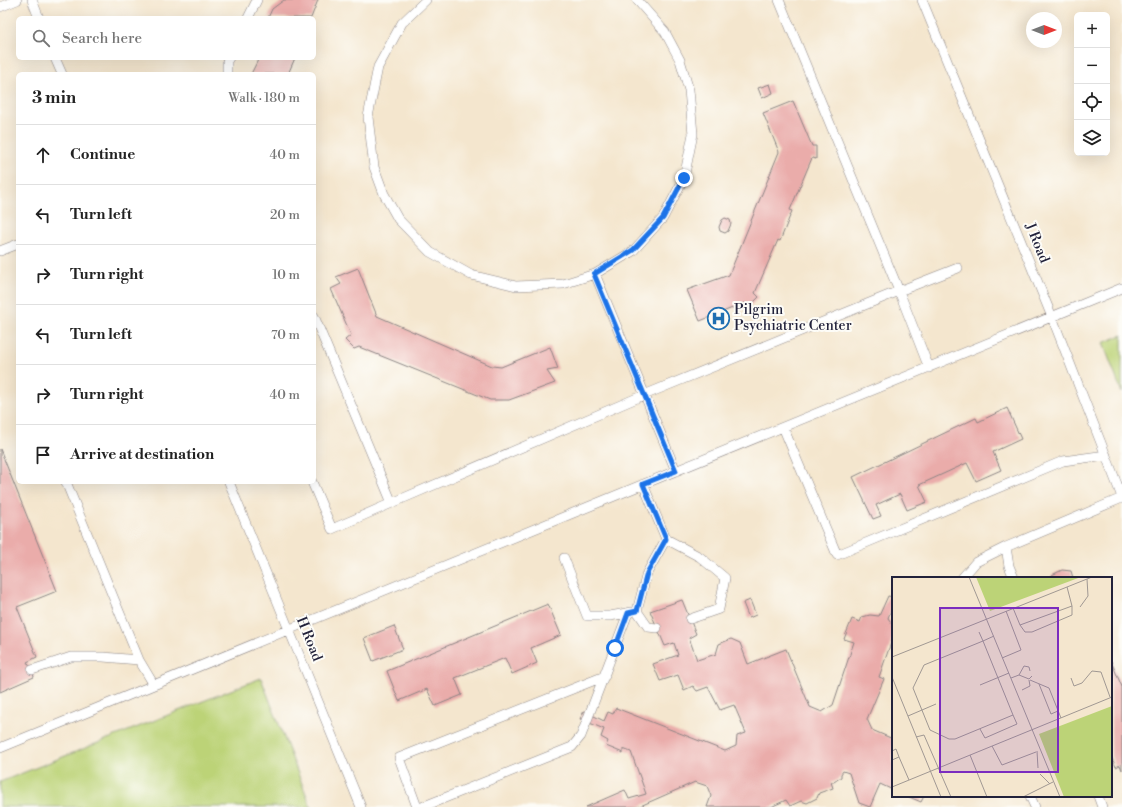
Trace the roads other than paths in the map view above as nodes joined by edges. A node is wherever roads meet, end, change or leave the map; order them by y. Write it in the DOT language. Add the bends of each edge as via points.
graph roads {
  1 [pos="17,0"];
  2 [pos="32,0"];
  3 [pos="257,0"];
  4 [pos="426,0"];
  5 [pos="637,0"];
  6 [pos="779,0"];
  7 [pos="922,0"];
  8 [pos="0,7"];
  9 [pos="38,16"];
  10 [pos="249,16"];
  11 [pos="56,60"];
  12 [pos="228,60"];
  13 [pos="61,72"];
  14 [pos="227,72"];
  15 [pos="16,245"];
  16 [pos="0,251"];
  17 [pos="958,268"];
  18 [pos="594,274"];
  19 [pos="1122,288"];
  20 [pos="900,291"];
  21 [pos="1052,317"];
  22 [pos="316,321"];
  23 [pos="929,368"];
  24 [pos="644,395"];
  25 [pos="783,427"];
  26 [pos="1106,455"];
  27 [pos="676,471"];
  28 [pos="67,484"];
  29 [pos="230,484"];
  30 [pos="313,484"];
  31 [pos="643,484"];
  32 [pos="1122,498"];
  33 [pos="392,503"];
  34 [pos="666,539"];
  35 [pos="1006,547"];
  36 [pos="564,558"];
  37 [pos="963,577"];
  38 [pos="1014,577"];
  39 [pos="632,612"];
  40 [pos="690,619"];
  41 [pos="657,628"];
  42 [pos="290,629"];
  43 [pos="139,660"];
  44 [pos="32,670"];
  45 [pos="605,676"];
  46 [pos="154,685"];
  47 [pos="0,748"];
  48 [pos="1030,797"];
  49 [pos="1098,797"];
  50 [pos="361,807"];
  51 [pos="417,807"];
  52 [pos="422,807"];
  53 [pos="1035,807"];
  54 [pos="1102,807"];
  1 -- 8 [label="lane"];
  2 -- 9 [label="lane"];
  3 -- 10 [label="lane"];
  4 -- 18 [label="lane" via="402,23 378,67 368,117 374,168 384,194 398,218 430,252 471,275 516,286 563,284"];
  5 -- 18 [label="lane" via="665,32 680,60 690,90 693,134 684,178 663,218 633,250"];
  6 -- 20 [label="lane"];
  7 -- 21 [label="lane, J Road"];
  11 -- 13 [label="lane"];
  12 -- 14 [label="lane"];
  15 -- 16 [label="lane"];
  17 -- 20 [label="lane"];
  18 -- 24 [label="lane"];
  19 -- 21 [label="lane"];
  20 -- 23 [label="lane"];
  20 -- 24 [label="lane"];
  21 -- 23 [label="lane"];
  21 -- 26 [label="lane, J Road"];
  22 -- 33 [label="lane"];
  23 -- 25 [label="lane"];
  24 -- 27 [label="lane"];
  24 -- 33 [label="lane"];
  25 -- 26 [label="lane" via="837,555 1063,461"];
  25 -- 27 [label="lane"];
  26 -- 32 [label="lane, J Road"];
  27 -- 31 [label="lane"];
  28 -- 43 [label="lane"];
  29 -- 42 [label="lane, H Road"];
  30 -- 33 [label="lane" via="332,528"];
  31 -- 34 [label="lane"];
  31 -- 42 [label="lane"];
  32 -- 35 [label="lane"];
  34 -- 39 [label="lane" via="647,573"];
  34 -- 40 [label="lane" via="700,558 725,578 719,609"];
  35 -- 37 [label="lane" via="976,562"];
  35 -- 38 [label="lane"];
  36 -- 39 [label="lane" via="586,616 610,616"];
  39 -- 41 [label="lane" via="648,627"];
  39 -- 45 [label="lane"];
  42 -- 46 [label="lane"];
  42 -- 50 [label="lane, H Road"];
  43 -- 44 [label="lane" via="71,657"];
  43 -- 46 [label="lane"];
  45 -- 51 [label="lane" via="399,758"];
  45 -- 52 [label="lane" via="581,736 572,746"];
  46 -- 47 [label="lane"];
  48 -- 53 [label="lane"];
  49 -- 54 [label="lane"];
}
